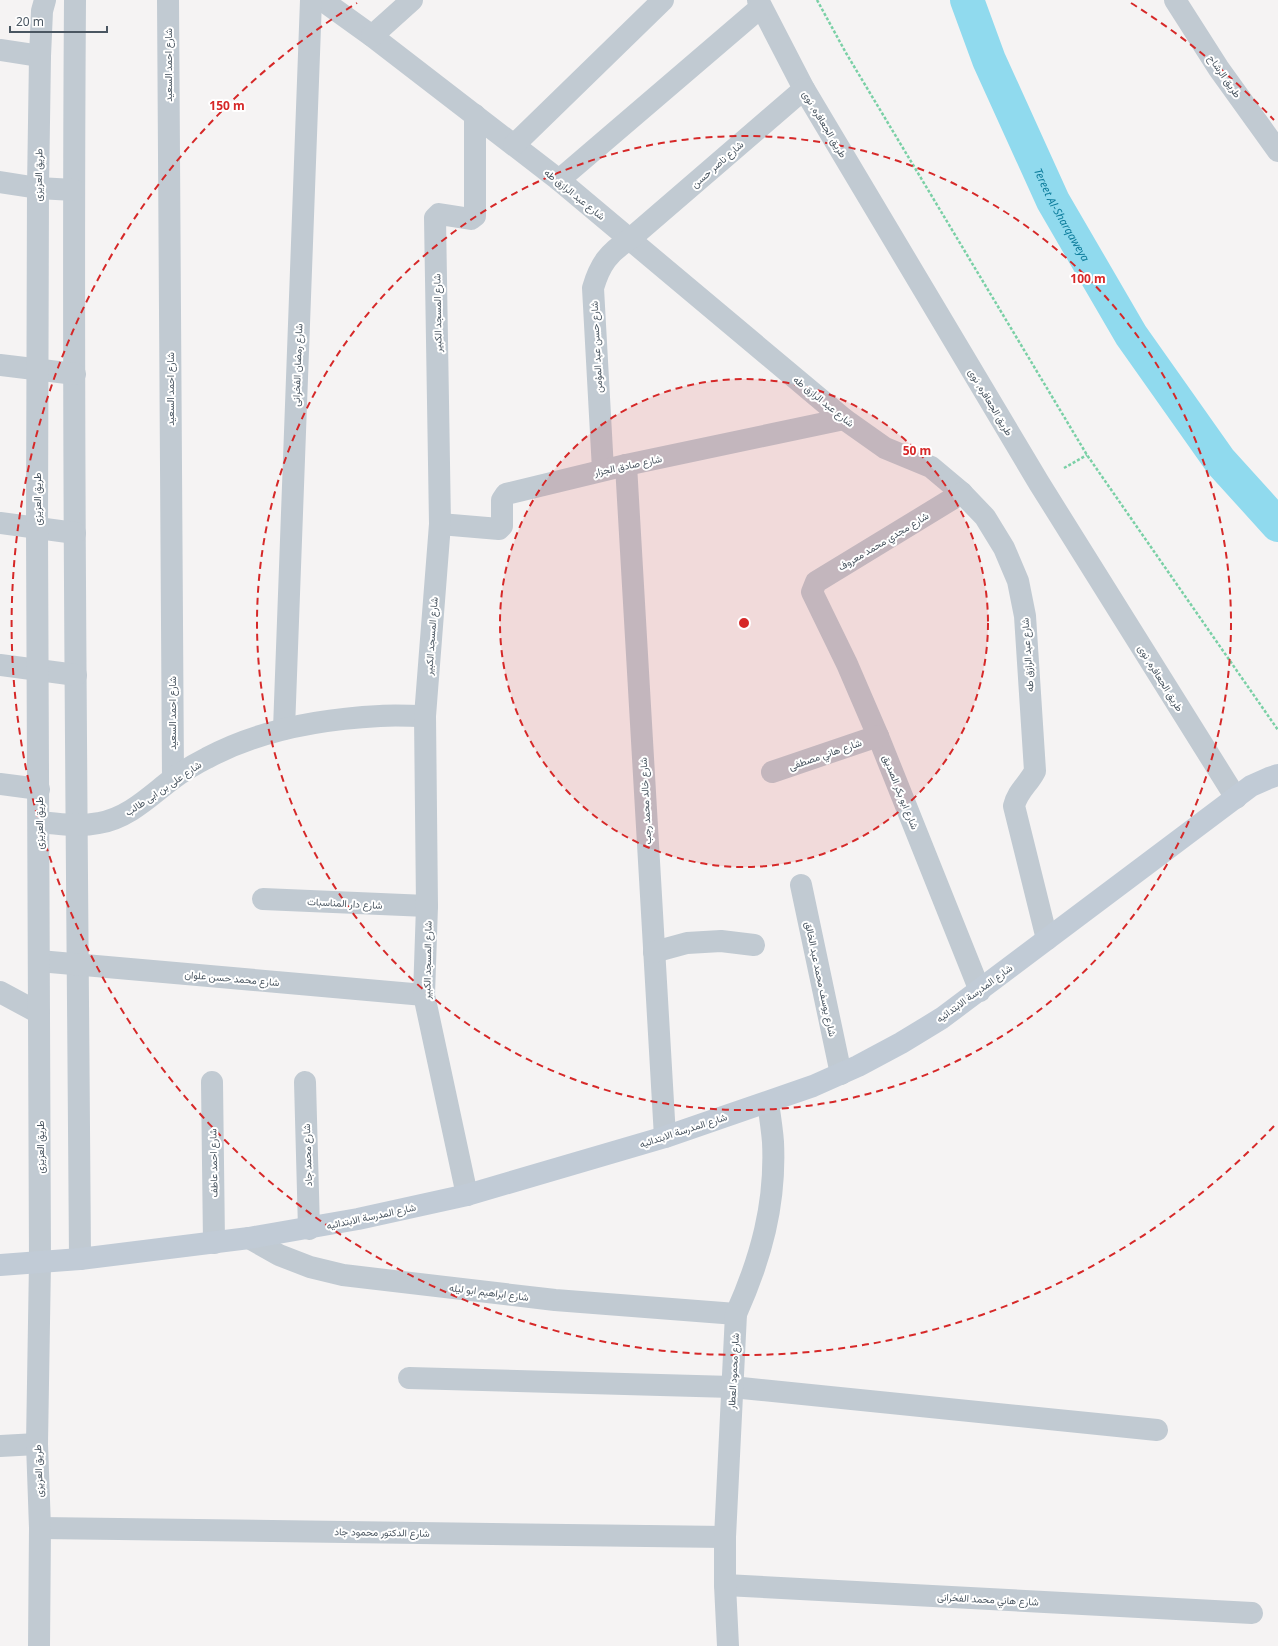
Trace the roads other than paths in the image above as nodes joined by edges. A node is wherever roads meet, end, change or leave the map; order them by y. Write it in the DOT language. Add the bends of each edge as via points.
graph roads {
  1 [pos="45,0"];
  2 [pos="75,0"];
  3 [pos="168,0"];
  4 [pos="311,0"];
  5 [pos="322,0"];
  6 [pos="412,0"];
  7 [pos="663,0"];
  8 [pos="1175,0"];
  9 [pos="760,4"];
  10 [pos="372,36"];
  11 [pos="0,50"];
  12 [pos="40,56"];
  13 [pos="804,89"];
  14 [pos="475,115"];
  15 [pos="514,145"];
  16 [pos="1278,151"];
  17 [pos="559,180"];
  18 [pos="0,182"];
  19 [pos="38,188"];
  20 [pos="74,190"];
  21 [pos="630,239"];
  22 [pos="0,365"];
  23 [pos="38,370"];
  24 [pos="75,374"];
  25 [pos="844,419"];
  26 [pos="626,465"];
  27 [pos="603,470"];
  28 [pos="962,492"];
  29 [pos="0,523"];
  30 [pos="440,524"];
  31 [pos="37,528"];
  32 [pos="75,533"];
  33 [pos="814,596"];
  34 [pos="0,665"];
  35 [pos="39,670"];
  36 [pos="76,675"];
  37 [pos="425,716"];
  38 [pos="284,729"];
  39 [pos="878,736"];
  40 [pos="772,772"];
  41 [pos="1278,775"];
  42 [pos="173,778"];
  43 [pos="0,784"];
  44 [pos="39,789"];
  45 [pos="1236,798"];
  46 [pos="39,822"];
  47 [pos="77,825"];
  48 [pos="801,885"];
  49 [pos="263,899"];
  50 [pos="427,906"];
  51 [pos="1047,939"];
  52 [pos="754,945"];
  53 [pos="654,952"];
  54 [pos="39,961"];
  55 [pos="78,965"];
  56 [pos="980,990"];
  57 [pos="0,992"];
  58 [pos="424,995"];
  59 [pos="39,1013"];
  60 [pos="841,1074"];
  61 [pos="212,1082"];
  62 [pos="306,1082"];
  63 [pos="768,1103"];
  64 [pos="665,1137"];
  65 [pos="467,1196"];
  66 [pos="309,1228"];
  67 [pos="249,1238"];
  68 [pos="214,1243"];
  69 [pos="80,1258"];
  70 [pos="40,1262"];
  71 [pos="0,1265"];
  72 [pos="736,1314"];
  73 [pos="409,1378"];
  74 [pos="732,1387"];
  75 [pos="1157,1430"];
  76 [pos="37,1444"];
  77 [pos="0,1446"];
  78 [pos="40,1528"];
  79 [pos="725,1537"];
  80 [pos="725,1585"];
  81 [pos="1252,1613"];
  82 [pos="39,1646"];
  83 [pos="728,1646"];
  1 -- 12 [label="street, طريق العزيزى" via="42,11"];
  2 -- 20 [label="street"];
  3 -- 42 [label="street, شارع احمد السعيد"];
  4 -- 38 [label="street, شارع رمضان الفخرانى"];
  5 -- 10 [label="street, شارع عبد الرازق طه"];
  6 -- 10 [label="street"];
  7 -- 15 [label="street"];
  8 -- 16 [label="street, طريق الرشاح" via="1219,69"];
  9 -- 13 [label="street, طريق الجعافره, نوى"];
  9 -- 17 [label="street"];
  10 -- 14 [label="street, شارع عبد الرازق طه"];
  11 -- 12 [label="street"];
  12 -- 19 [label="street, طريق العزيزى"];
  13 -- 21 [label="street, شارع ناصر حسن"];
  13 -- 45 [label="street, طريق الجعافره, نوى" via="1039,483"];
  14 -- 15 [label="street, شارع عبد الرازق طه"];
  14 -- 30 [label="street, شارع المسجد الكبير" via="475,216 471,219 439,214 435,218"];
  15 -- 17 [label="street, شارع عبد الرازق طه"];
  17 -- 21 [label="street, شارع عبد الرازق طه"];
  18 -- 19 [label="street"];
  19 -- 20 [label="street"];
  19 -- 23 [label="street, طريق العزيزى"];
  20 -- 24 [label="street"];
  21 -- 25 [label="street, شارع عبد الرازق طه"];
  21 -- 27 [label="street, شارع حسن عبد المؤمن" via="606,258 597,272 593,288"];
  22 -- 23 [label="street"];
  23 -- 24 [label="street"];
  23 -- 31 [label="street, طريق العزيزى"];
  24 -- 32 [label="street"];
  25 -- 26 [label="street, شارع صادق الجزار"];
  25 -- 28 [label="street, شارع عبد الرازق طه" via="885,448 931,467"];
  26 -- 27 [label="street, شارع صادق الجزار"];
  26 -- 53 [label="street, شارع خالد محمد رجب"];
  27 -- 30 [label="street, شارع صادق الجزار" via="506,494 502,500 502,526 499,529"];
  28 -- 33 [label="street, شارع مجدي محمد معروف" via="816,582 812,592"];
  28 -- 51 [label="street, شارع عبد الرازق طه" via="985,517 1004,548 1018,581 1025,616 1035,771 1017,796 1014,806"];
  29 -- 31 [label="street"];
  30 -- 37 [label="street, شارع المسجد الكبير"];
  31 -- 32 [label="street"];
  31 -- 35 [label="street, طريق العزيزى"];
  32 -- 36 [label="street"];
  33 -- 39 [label="street, شارع ابو بكر الصديق"];
  34 -- 35 [label="street"];
  35 -- 36 [label="street"];
  35 -- 44 [label="street, طريق العزيزى"];
  36 -- 47 [label="street"];
  37 -- 38 [label="street, شارع على بن ابى طالب" via="332,720"];
  37 -- 50 [label="street, شارع المسجد الكبير"];
  38 -- 42 [label="street, شارع على بن ابى طالب" via="245,741 207,758"];
  39 -- 40 [label="street, شارع هاني مصطفى"];
  39 -- 56 [label="street, شارع ابو بكر الصديق"];
  41 -- 45 [label="street, شارع المدرسة الابتدائيه" via="1251,786"];
  42 -- 47 [label="street, شارع على بن ابى طالب" via="132,810 115,819"];
  43 -- 44 [label="street"];
  44 -- 46 [label="street, طريق العزيزى"];
  45 -- 51 [label="street, شارع المدرسة الابتدائيه"];
  46 -- 47 [label="street, شارع على بن ابى طالب"];
  46 -- 54 [label="street, طريق العزيزى"];
  47 -- 55 [label="street"];
  48 -- 60 [label="street, شارع يوسف محمد عبد الخالق"];
  49 -- 50 [label="street, شارع دار المناسبات"];
  50 -- 58 [label="street, شارع المسجد الكبير"];
  51 -- 56 [label="street, شارع المدرسة الابتدائيه"];
  52 -- 53 [label="street" via="721,941 687,943"];
  53 -- 64 [label="street, شارع خالد محمد رجب"];
  54 -- 55 [label="street, شارع محمد حسن علوان"];
  54 -- 59 [label="street, طريق العزيزى"];
  55 -- 58 [label="street, شارع محمد حسن علوان"];
  55 -- 69 [label="street"];
  56 -- 60 [label="street, شارع المدرسة الابتدائيه" via="942,1018 901,1043"];
  57 -- 59 [label="street"];
  58 -- 65 [label="street, شارع المسجد الكبير"];
  59 -- 70 [label="street, طريق العزيزى"];
  60 -- 63 [label="street, شارع المدرسة الابتدائيه"];
  61 -- 68 [label="street, شارع احمد عاطف"];
  62 -- 66 [label="street, شارع محمد جاد"];
  63 -- 64 [label="street, شارع المدرسة الابتدائيه"];
  63 -- 72 [label="street, شارع محمود العطار" via="773,1142 769,1213 762,1248"];
  64 -- 65 [label="street, شارع المدرسة الابتدائيه"];
  65 -- 66 [label="street, شارع المدرسة الابتدائيه"];
  66 -- 67 [label="street, شارع المدرسة الابتدائيه"];
  67 -- 68 [label="street, شارع المدرسة الابتدائيه"];
  67 -- 72 [label="street, شارع ابراهيم ابو ليله" via="278,1255 310,1267 343,1275 555,1300"];
  68 -- 69 [label="street, شارع المدرسة الابتدائيه"];
  69 -- 70 [label="street, شارع المدرسة الابتدائيه"];
  70 -- 71 [label="street, شارع المدرسة الابتدائيه"];
  70 -- 76 [label="street, طريق العزيزى"];
  72 -- 74 [label="street, شارع محمود العطار"];
  73 -- 74 [label="street"];
  74 -- 75 [label="street"];
  74 -- 79 [label="street, شارع محمود العطار"];
  76 -- 77 [label="street"];
  76 -- 78 [label="street, طريق العزيزى"];
  78 -- 79 [label="street, شارع الدكتور محمود جاد"];
  78 -- 82 [label="street, طريق العزيزى"];
  79 -- 80 [label="street, شارع محمود العطار"];
  80 -- 81 [label="street, شارع هاني محمد الفخرانى"];
  80 -- 83 [label="street, شارع محمود العطار"];
}
